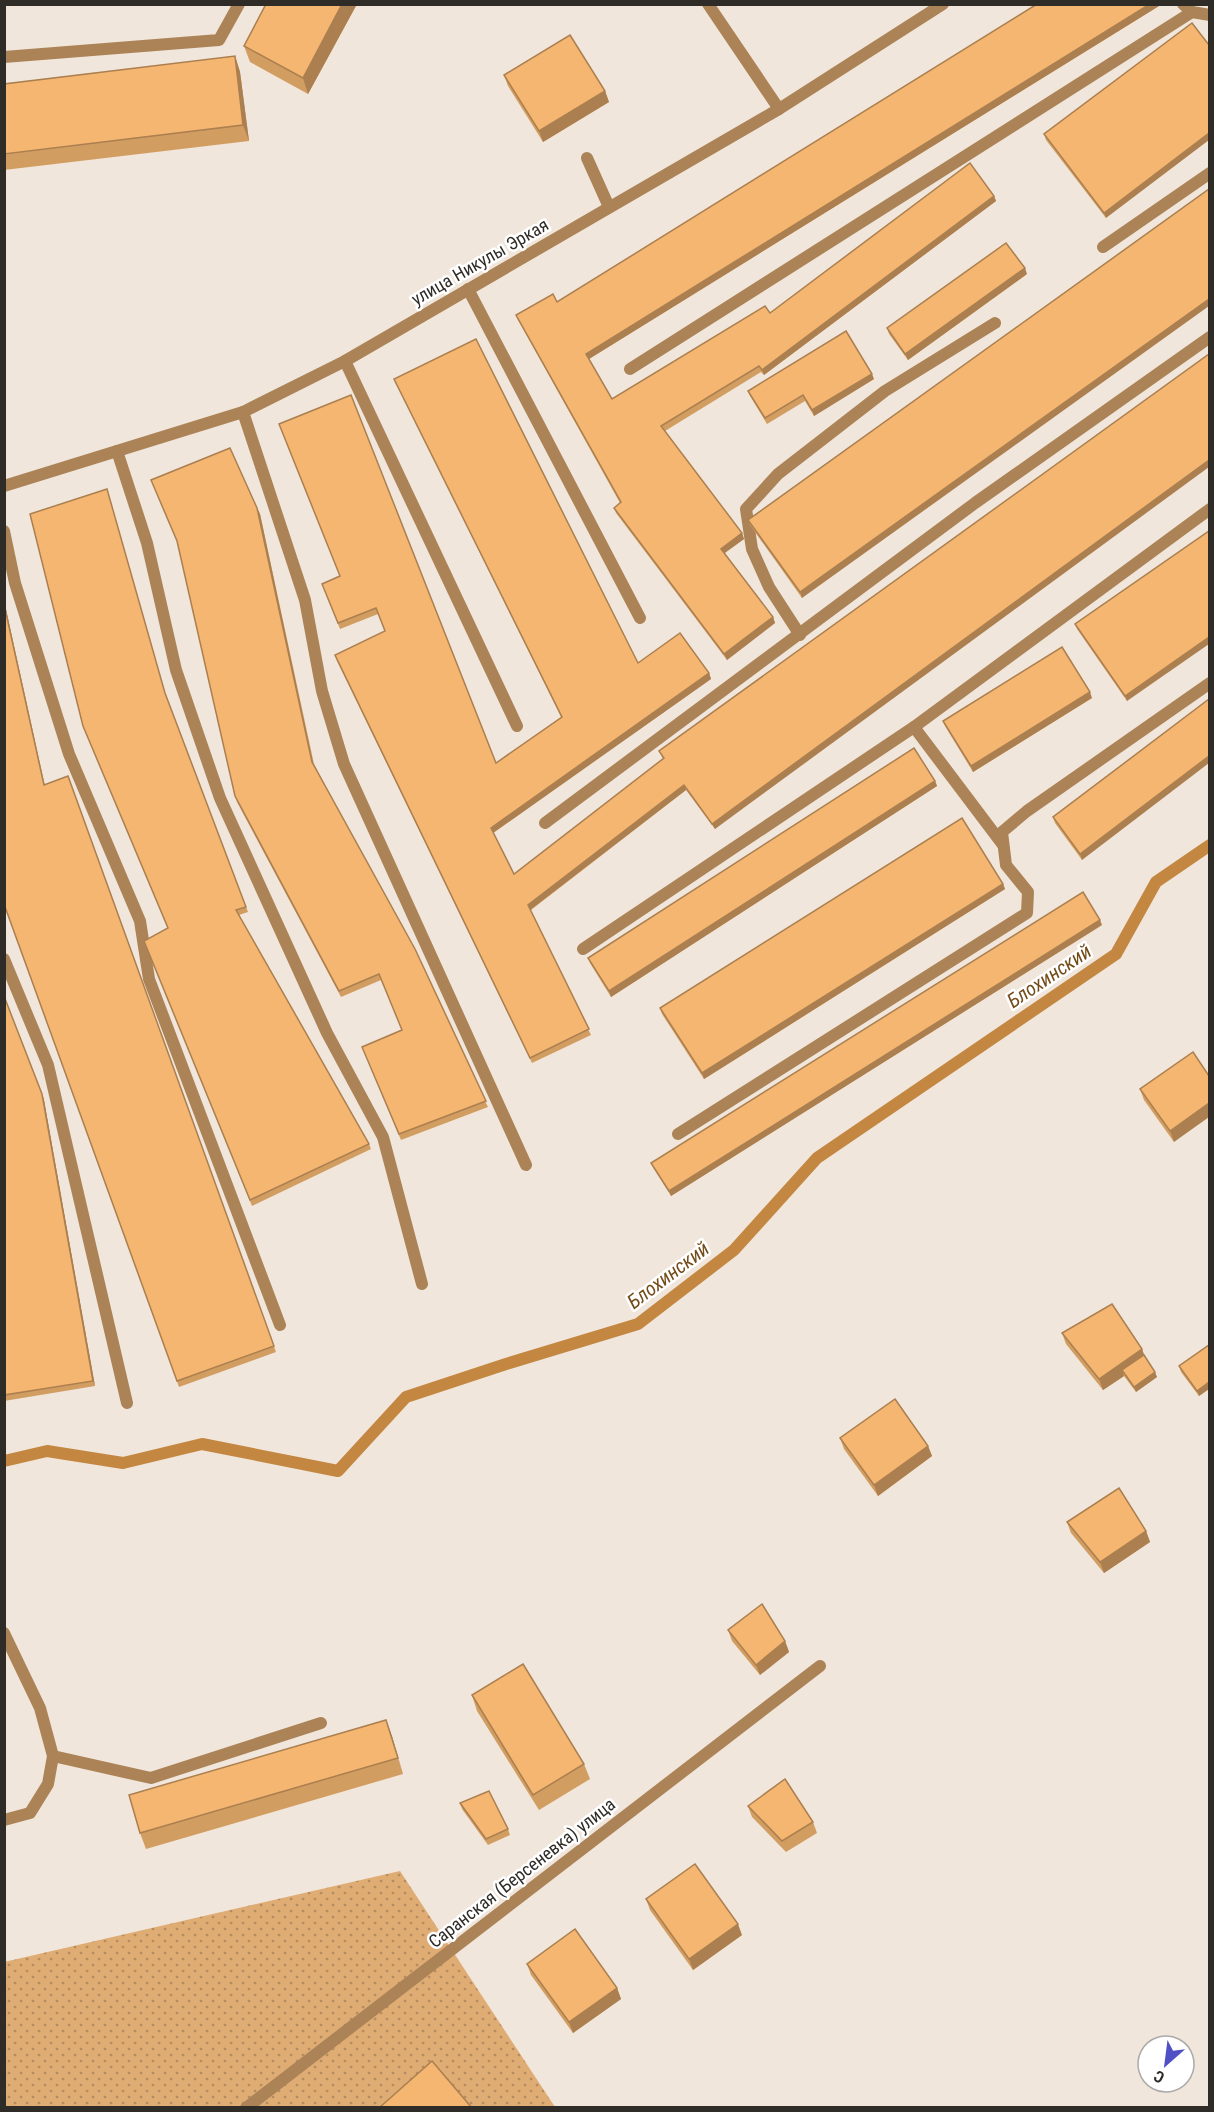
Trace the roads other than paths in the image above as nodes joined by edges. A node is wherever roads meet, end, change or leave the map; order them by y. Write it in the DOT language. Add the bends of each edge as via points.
graph roads {
  1 [pos="239,4"];
  2 [pos="708,4"];
  3 [pos="943,4"];
  4 [pos="1188,8"];
  5 [pos="1209,15"];
  6 [pos="4,57"];
  7 [pos="779,109"];
  8 [pos="587,158"];
  9 [pos="1209,173"];
  10 [pos="609,207"];
  11 [pos="1104,246"];
  12 [pos="468,289"];
  13 [pos="994,323"];
  14 [pos="1209,337"];
  15 [pos="345,360"];
  16 [pos="630,369"];
  17 [pos="243,412"];
  18 [pos="117,451"];
  19 [pos="4,486"];
  20 [pos="1209,509"];
  21 [pos="4,531"];
  22 [pos="640,618"];
  23 [pos="800,634"];
  24 [pos="1209,683"];
  25 [pos="518,726"];
  26 [pos="914,727"];
  27 [pos="545,823"];
  28 [pos="1003,845"];
  29 [pos="583,950"];
  30 [pos="4,959"];
  31 [pos="678,1134"];
  32 [pos="526,1165"];
  33 [pos="422,1284"];
  34 [pos="280,1325"];
  35 [pos="127,1403"];
  36 [pos="4,1633"];
  37 [pos="820,1666"];
  38 [pos="321,1724"];
  39 [pos="53,1756"];
  40 [pos="4,1821"];
  41 [pos="246,2108"];
  1 -- 6 [label="street" via="219,40"];
  2 -- 7 [label="street"];
  3 -- 7 [label="street, улица Никулы Эркая"];
  4 -- 5 [label="street"];
  4 -- 16 [label="street"];
  7 -- 10 [label="street, улица Никулы Эркая"];
  8 -- 10 [label="street"];
  9 -- 11 [label="street"];
  10 -- 12 [label="street, улица Никулы Эркая"];
  12 -- 15 [label="street, улица Никулы Эркая"];
  12 -- 22 [label="street"];
  13 -- 23 [label="street" via="885,391 778,474 746,509 752,549 769,587"];
  14 -- 23 [label="street"];
  15 -- 17 [label="street, улица Никулы Эркая"];
  15 -- 25 [label="street"];
  17 -- 18 [label="street, улица Никулы Эркая"];
  17 -- 32 [label="street" via="305,600 322,691 344,765"];
  18 -- 19 [label="street, улица Никулы Эркая"];
  18 -- 33 [label="street" via="147,543 176,670 220,798 327,1033 383,1137"];
  20 -- 26 [label="street"];
  21 -- 34 [label="street" via="15,583 69,754 140,921 149,979"];
  23 -- 27 [label="street"];
  24 -- 28 [label="street" via="1027,811 1002,832"];
  26 -- 28 [label="street"];
  26 -- 29 [label="street"];
  28 -- 31 [label="street" via="1005,865 1028,892 1027,913"];
  30 -- 35 [label="street" via="48,1065"];
  36 -- 39 [label="street" via="40,1708"];
  37 -- 41 [label="street, Саранская (Берсеневка) улица"];
  38 -- 39 [label="street" via="151,1778"];
  39 -- 40 [label="street" via="48,1784 30,1813"];
}
